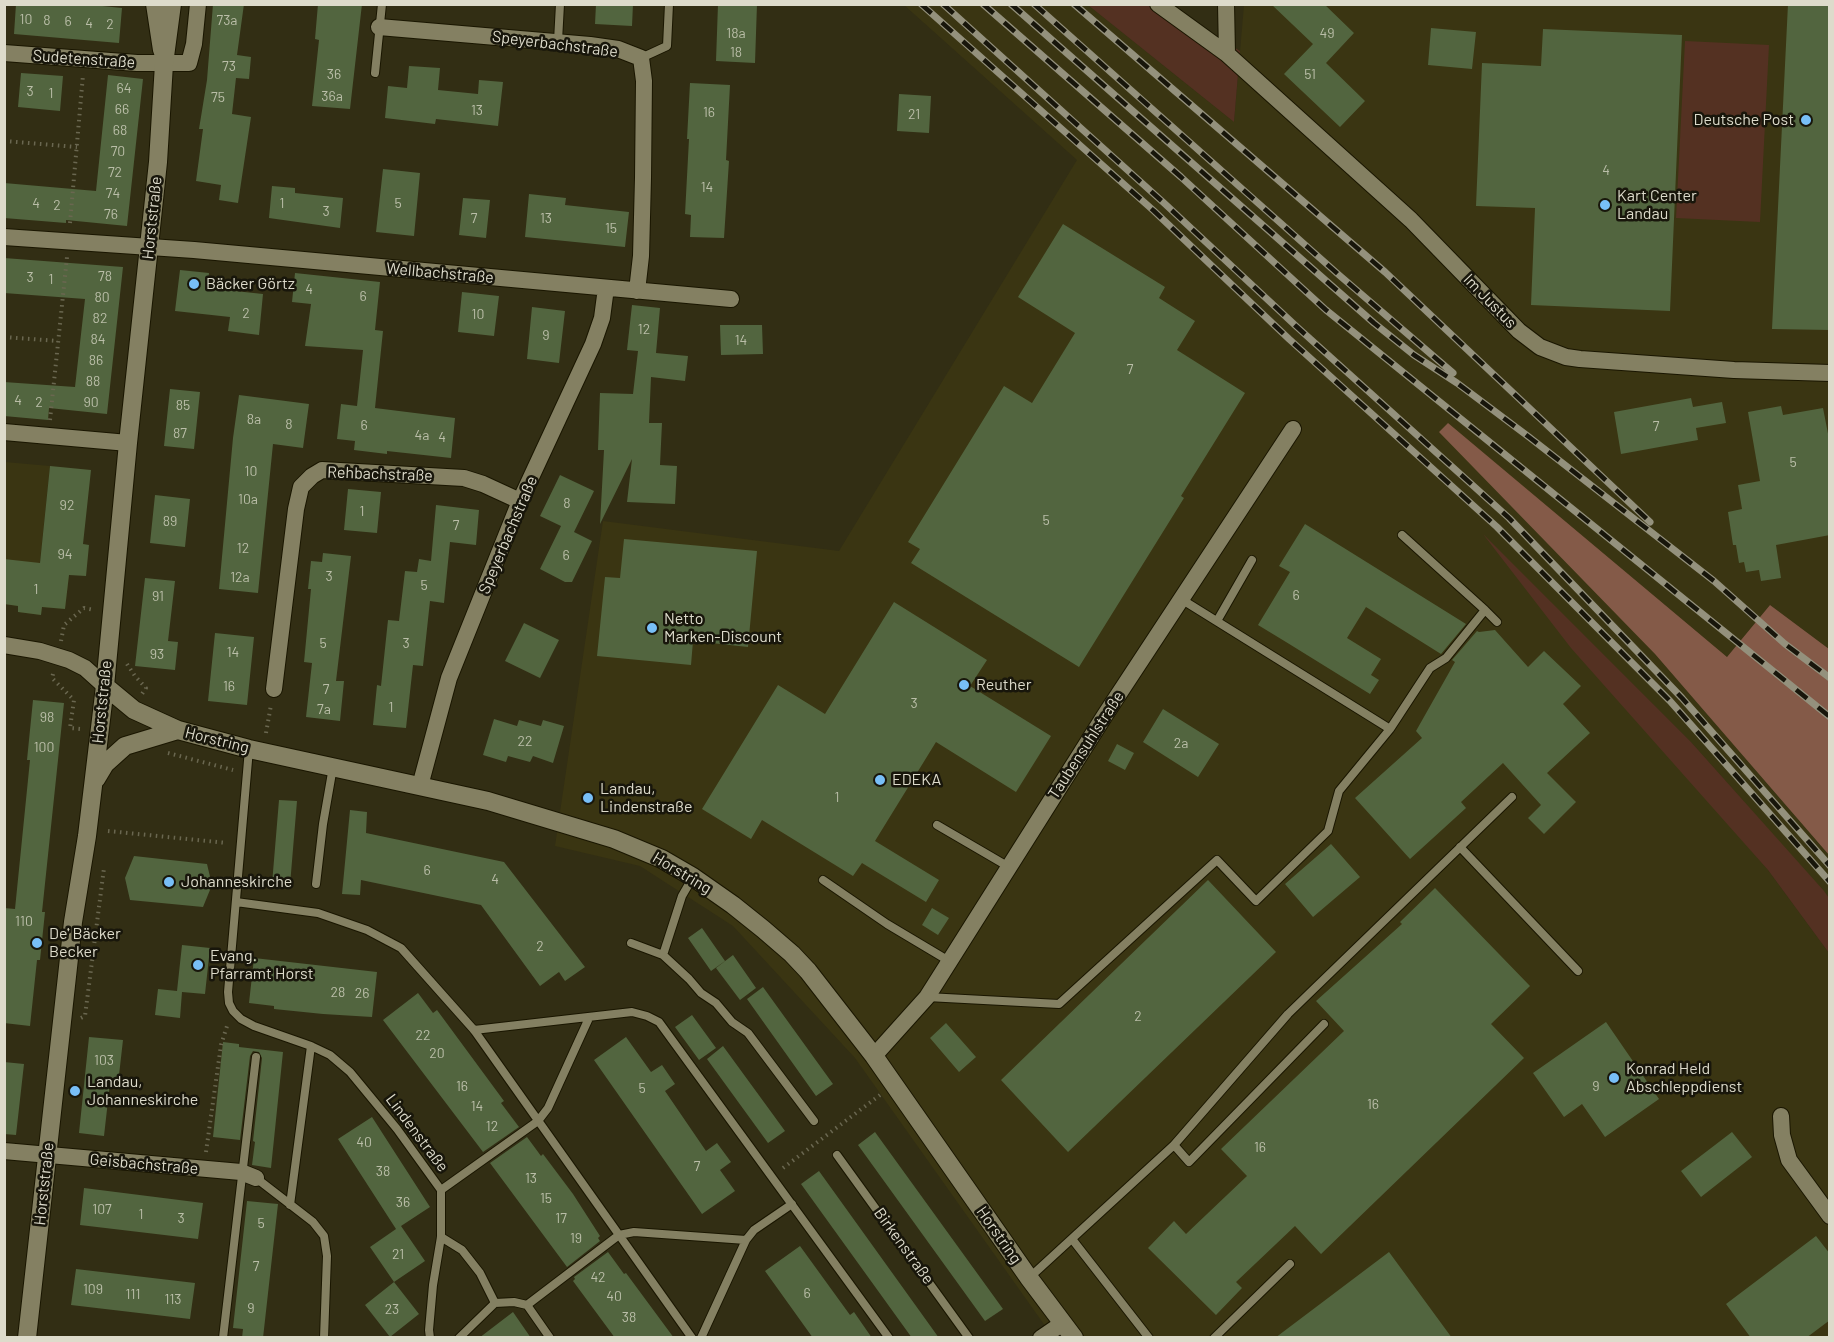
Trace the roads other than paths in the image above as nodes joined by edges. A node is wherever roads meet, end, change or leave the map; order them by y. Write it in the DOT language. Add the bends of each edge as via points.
graph roads {
  1 [pos="155,4"];
  2 [pos="172,4"];
  3 [pos="198,4"];
  4 [pos="381,4"];
  5 [pos="560,4"];
  6 [pos="669,4"];
  7 [pos="1158,4"];
  8 [pos="1226,4"];
  9 [pos="379,27"];
  10 [pos="558,41"];
  11 [pos="4,53"];
  12 [pos="1227,54"];
  13 [pos="640,58"];
  14 [pos="164,64"];
  15 [pos="375,73"];
  16 [pos="4,237"];
  17 [pos="149,247"];
  18 [pos="606,288"];
  19 [pos="636,291"];
  20 [pos="731,299"];
  21 [pos="1830,373"];
  22 [pos="1293,429"];
  23 [pos="4,432"];
  24 [pos="128,443"];
  25 [pos="520,501"];
  26 [pos="1402,535"];
  27 [pos="1252,560"];
  28 [pos="1181,599"];
  29 [pos="1485,610"];
  30 [pos="1217,621"];
  31 [pos="1497,622"];
  32 [pos="4,645"];
  33 [pos="105,686"];
  34 [pos="274,689"];
  35 [pos="1390,729"];
  36 [pos="178,730"];
  37 [pos="257,750"];
  38 [pos="333,767"];
  39 [pos="93,784"];
  40 [pos="420,786"];
  41 [pos="1512,797"];
  42 [pos="937,825"];
  43 [pos="1460,847"];
  44 [pos="1009,867"];
  45 [pos="693,877"];
  46 [pos="823,880"];
  47 [pos="316,884"];
  48 [pos="236,902"];
  49 [pos="631,943"];
  50 [pos="663,955"];
  51 [pos="950,961"];
  52 [pos="1578,971"];
  53 [pos="927,997"];
  54 [pos="589,1018"];
  55 [pos="1324,1024"];
  56 [pos="474,1030"];
  57 [pos="311,1046"];
  58 [pos="874,1056"];
  59 [pos="256,1057"];
  60 [pos="1781,1116"];
  61 [pos="538,1121"];
  62 [pos="814,1121"];
  63 [pos="1174,1145"];
  64 [pos="4,1152"];
  65 [pos="46,1155"];
  66 [pos="837,1155"];
  67 [pos="249,1175"];
  68 [pos="441,1190"];
  69 [pos="792,1204"];
  70 [pos="290,1205"];
  71 [pos="1830,1216"];
  72 [pos="619,1235"];
  73 [pos="441,1237"];
  74 [pos="1072,1239"];
  75 [pos="746,1240"];
  76 [pos="1290,1264"];
  77 [pos="1029,1278"];
  78 [pos="495,1303"];
  79 [pos="527,1305"];
  80 [pos="1063,1323"];
  81 [pos="27,1338"];
  82 [pos="223,1338"];
  83 [pos="324,1338"];
  84 [pos="430,1338"];
  85 [pos="459,1338"];
  86 [pos="550,1338"];
  87 [pos="692,1338"];
  88 [pos="701,1338"];
  89 [pos="889,1338"];
  90 [pos="969,1338"];
  91 [pos="1041,1338"];
  92 [pos="1074,1338"];
  93 [pos="1149,1338"];
  94 [pos="1214,1338"];
  1 -- 14 [label="street, Horststraße"];
  2 -- 14 [label="street, Horststraße"];
  3 -- 14 [label="street" via="189,63"];
  4 -- 9 [label="lane"];
  5 -- 10 [label="lane"];
  6 -- 13 [label="lane" via="666,46"];
  7 -- 12 [label="street, Im Justus"];
  8 -- 12 [label="street"];
  9 -- 10 [label="street, Speyerbachstraße"];
  9 -- 15 [label="lane"];
  10 -- 13 [label="street, Speyerbachstraße" via="618,50"];
  11 -- 14 [label="street, Sudetenstraße"];
  12 -- 21 [label="street, Im Justus" via="1411,220 1519,331 1540,347 1580,359"];
  13 -- 19 [label="street, Speyerbachstraße" via="644,81 643,178"];
  14 -- 17 [label="street, Horststraße"];
  16 -- 17 [label="street, Wellbachstraße"];
  17 -- 18 [label="street, Wellbachstraße"];
  17 -- 24 [label="street, Horststraße"];
  18 -- 19 [label="street, Wellbachstraße"];
  18 -- 25 [label="street, Speyerbachstraße" via="593,344"];
  19 -- 20 [label="street, Wellbachstraße"];
  22 -- 28 [label="street, Taubensuhlstraße"];
  23 -- 24 [label="street"];
  24 -- 33 [label="street, Horststraße"];
  25 -- 34 [label="street, Rehbachstraße" via="464,478 322,470 312,476 302,488 296,509"];
  25 -- 40 [label="street, Speyerbachstraße" via="449,678"];
  26 -- 29 [label="lane"];
  27 -- 30 [label="lane"];
  28 -- 30 [label="lane"];
  28 -- 44 [label="street, Taubensuhlstraße"];
  29 -- 31 [label="lane"];
  29 -- 35 [label="lane" via="1446,658 1430,668"];
  30 -- 35 [label="lane"];
  32 -- 33 [label="street" via="69,660"];
  33 -- 36 [label="street, Horstring" via="134,710"];
  33 -- 39 [label="street, Horststraße"];
  35 -- 53 [label="lane" via="1339,791 1328,831 1256,901 1217,860 1059,1004"];
  36 -- 37 [label="street, Horstring"];
  36 -- 39 [label="street" via="118,751"];
  37 -- 38 [label="street, Horstring"];
  37 -- 48 [label="lane" via="248,772"];
  38 -- 40 [label="street, Horstring"];
  38 -- 47 [label="lane"];
  39 -- 65 [label="street, Horststraße"];
  40 -- 45 [label="street, Horstring" via="588,830 662,858"];
  41 -- 43 [label="lane"];
  42 -- 44 [label="lane"];
  43 -- 52 [label="lane"];
  43 -- 63 [label="lane" via="1288,1014"];
  44 -- 51 [label="street, Taubensuhlstraße"];
  45 -- 50 [label="lane" via="682,896"];
  45 -- 58 [label="street, Horstring" via="733,904 792,954"];
  46 -- 51 [label="lane" via="886,924"];
  48 -- 56 [label="lane" via="318,913 367,930 401,948"];
  48 -- 57 [label="lane, Lindenstraße" via="228,992 233,1011 254,1026"];
  49 -- 50 [label="lane"];
  50 -- 62 [label="lane" via="748,1033"];
  51 -- 53 [label="street, Taubensuhlstraße"];
  53 -- 58 [label="street, Taubensuhlstraße"];
  54 -- 56 [label="lane"];
  54 -- 61 [label="lane" via="548,1108"];
  54 -- 69 [label="lane" via="632,1012 659,1022"];
  55 -- 63 [label="lane" via="1189,1162"];
  56 -- 61 [label="lane"];
  57 -- 68 [label="lane, Lindenstraße" via="350,1071"];
  57 -- 70 [label="lane"];
  58 -- 77 [label="street, Horstring"];
  59 -- 67 [label="lane"];
  60 -- 71 [label="street" via="1789,1160"];
  61 -- 68 [label="lane"];
  61 -- 72 [label="lane"];
  63 -- 74 [label="lane"];
  64 -- 65 [label="street, Geisbachstraße"];
  65 -- 67 [label="street, Geisbachstraße"];
  65 -- 81 [label="street, Horststraße"];
  66 -- 90 [label="lane, Birkenstraße"];
  67 -- 70 [label="lane"];
  67 -- 82 [label="lane"];
  68 -- 73 [label="lane, Lindenstraße"];
  69 -- 75 [label="lane"];
  69 -- 89 [label="lane"];
  70 -- 83 [label="lane" via="324,1236"];
  72 -- 75 [label="lane" via="634,1232"];
  72 -- 79 [label="lane"];
  72 -- 87 [label="lane"];
  73 -- 78 [label="lane" via="462,1250 480,1273"];
  73 -- 84 [label="lane, Lindenstraße"];
  74 -- 77 [label="lane"];
  74 -- 93 [label="lane"];
  75 -- 88 [label="lane"];
  76 -- 94 [label="lane"];
  77 -- 80 [label="street, Horstring"];
  78 -- 79 [label="lane"];
  78 -- 85 [label="lane"];
  79 -- 86 [label="lane"];
  80 -- 91 [label="street"];
  80 -- 92 [label="street, Horstring"];
}
